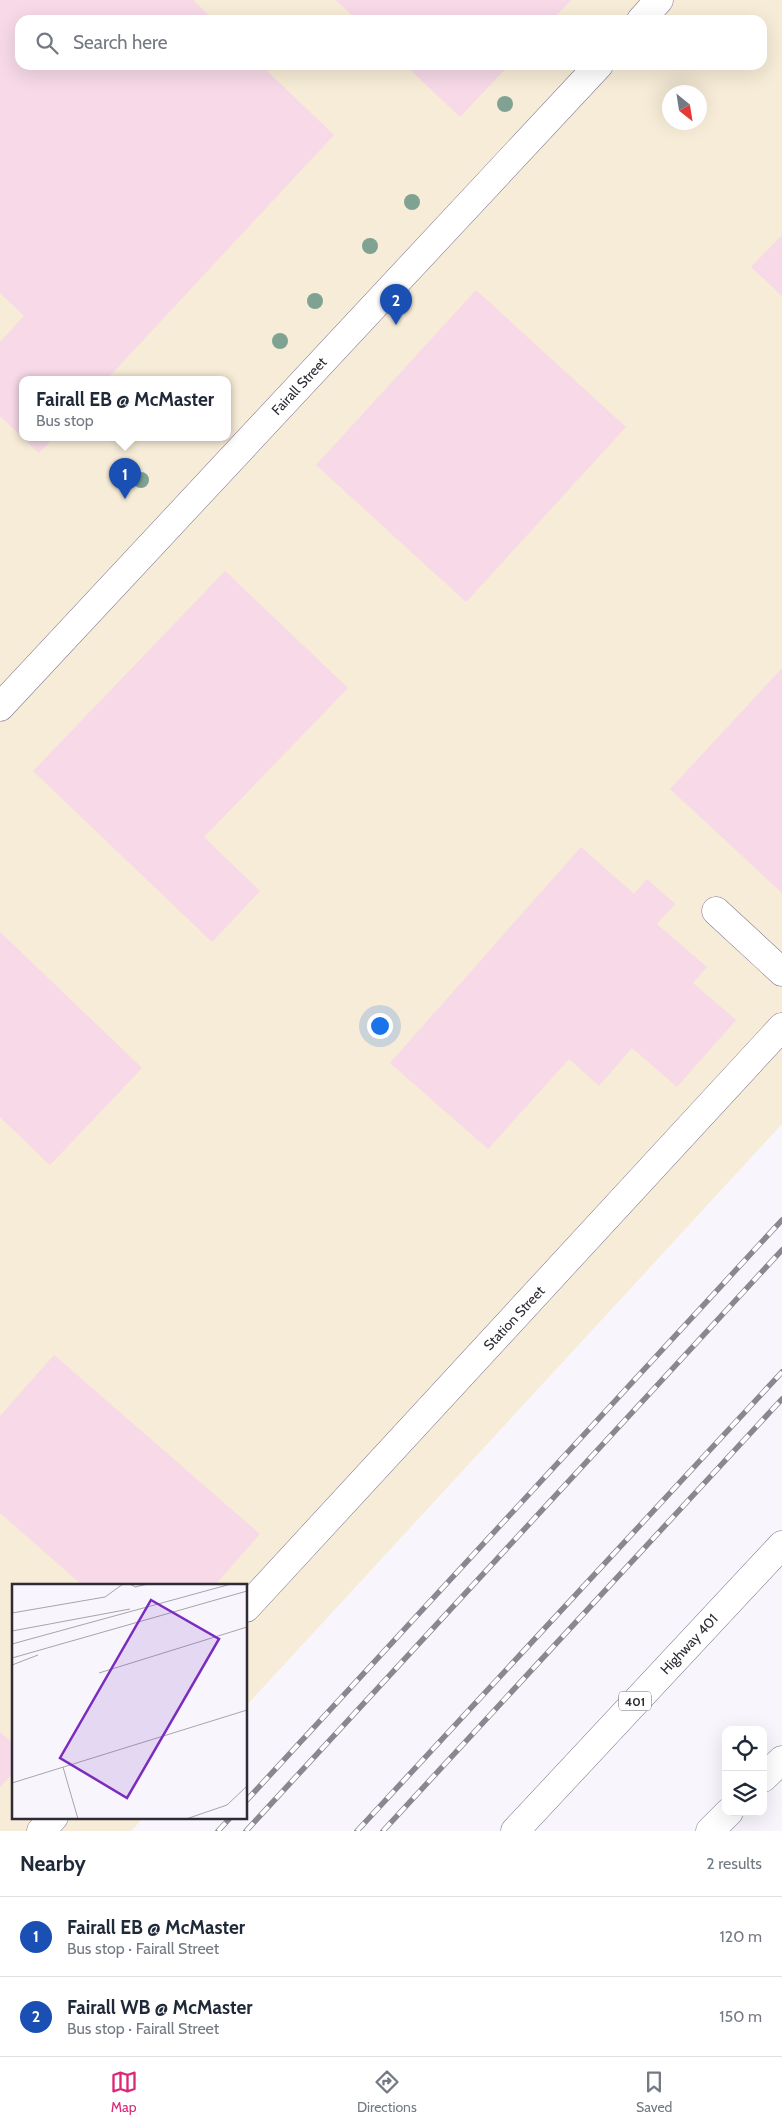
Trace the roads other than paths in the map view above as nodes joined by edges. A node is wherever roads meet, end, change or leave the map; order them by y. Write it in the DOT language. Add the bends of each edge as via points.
graph roads {
  1 [pos="659,0"];
  2 [pos="646,15"];
  3 [pos="594,70"];
  4 [pos="0,707"];
  5 [pos="716,911"];
  6 [pos="782,972"];
  7 [pos="782,1027"];
  8 [pos="782,1545"];
  9 [pos="248,1606"];
  10 [pos="782,1760"];
  11 [pos="767,1774"];
  12 [pos="725,1816"];
  13 [pos="53,1818"];
  14 [pos="41,1831"];
  15 [pos="515,1831"];
  16 [pos="710,1831"];
  1 -- 2 [label="main road"];
  3 -- 4 [label="main road, Fairall Street"];
  5 -- 6 [label="main road"];
  7 -- 9 [label="main road, Station Street"];
  8 -- 15 [label="main road, Highway 401 / 401"];
  10 -- 11 [label="main road"];
  12 -- 16 [label="main road"];
  13 -- 14 [label="main road"];
}
